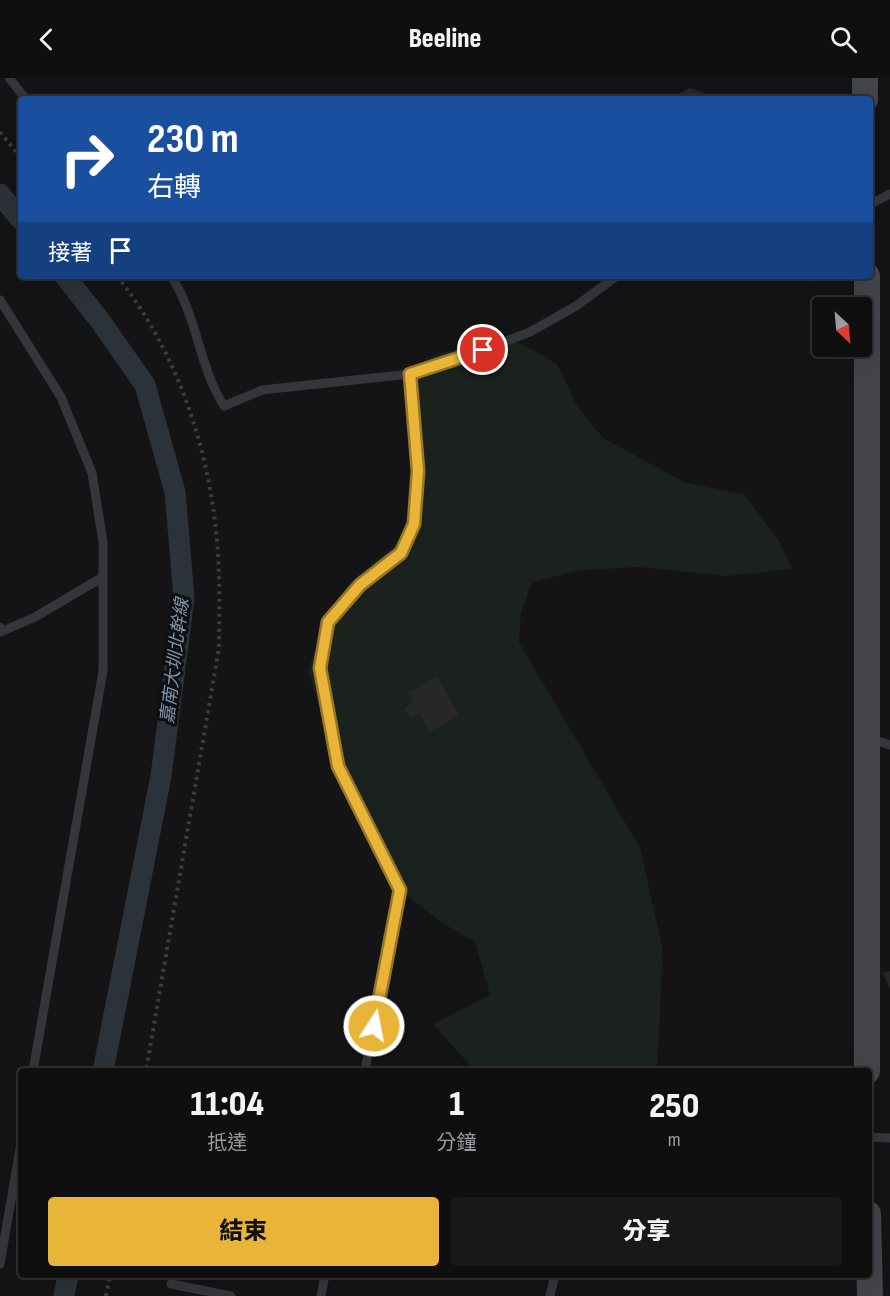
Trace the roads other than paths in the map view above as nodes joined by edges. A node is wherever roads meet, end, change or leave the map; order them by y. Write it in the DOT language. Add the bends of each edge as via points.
graph roads {
  1 [pos="9,78"];
  2 [pos="865,78"];
  3 [pos="24,96"];
  4 [pos="865,96"];
  5 [pos="890,194"];
  6 [pos="873,202"];
  7 [pos="173,279"];
  8 [pos="613,279"];
  9 [pos="867,279"];
  10 [pos="0,300"];
  11 [pos="410,374"];
  12 [pos="103,577"];
  13 [pos="0,630"];
  14 [pos="878,741"];
  15 [pos="34,1068"];
  16 [pos="366,1068"];
  17 [pos="867,1068"];
  18 [pos="872,1137"];
  19 [pos="890,1138"];
  20 [pos="18,1160"];
  21 [pos="0,1264"];
  22 [pos="324,1278"];
  23 [pos="554,1278"];
  24 [pos="870,1278"];
  25 [pos="171,1284"];
  26 [pos="231,1296"];
  27 [pos="321,1296"];
  28 [pos="550,1296"];
  29 [pos="870,1296"];
  1 -- 3 [label="lane"];
  2 -- 4 [label="street"];
  5 -- 6 [label="lane"];
  7 -- 11 [label="lane" via="186,301 213,388 224,406 262,390"];
  8 -- 11 [label="lane" via="530,332"];
  9 -- 14 [label="street"];
  10 -- 12 [label="lane" via="61,397 92,473 103,542"];
  11 -- 16 [label="lane" via="418,471 414,524 401,553 360,585 328,622 320,668 338,766 400,890"];
  12 -- 13 [label="lane" via="34,617"];
  12 -- 15 [label="lane" via="103,671"];
  14 -- 17 [label="street"];
  18 -- 19 [label="lane"];
  20 -- 21 [label="lane"];
  22 -- 27 [label="lane"];
  23 -- 28 [label="lane"];
  24 -- 29 [label="street"];
  25 -- 26 [label="lane"];
}
